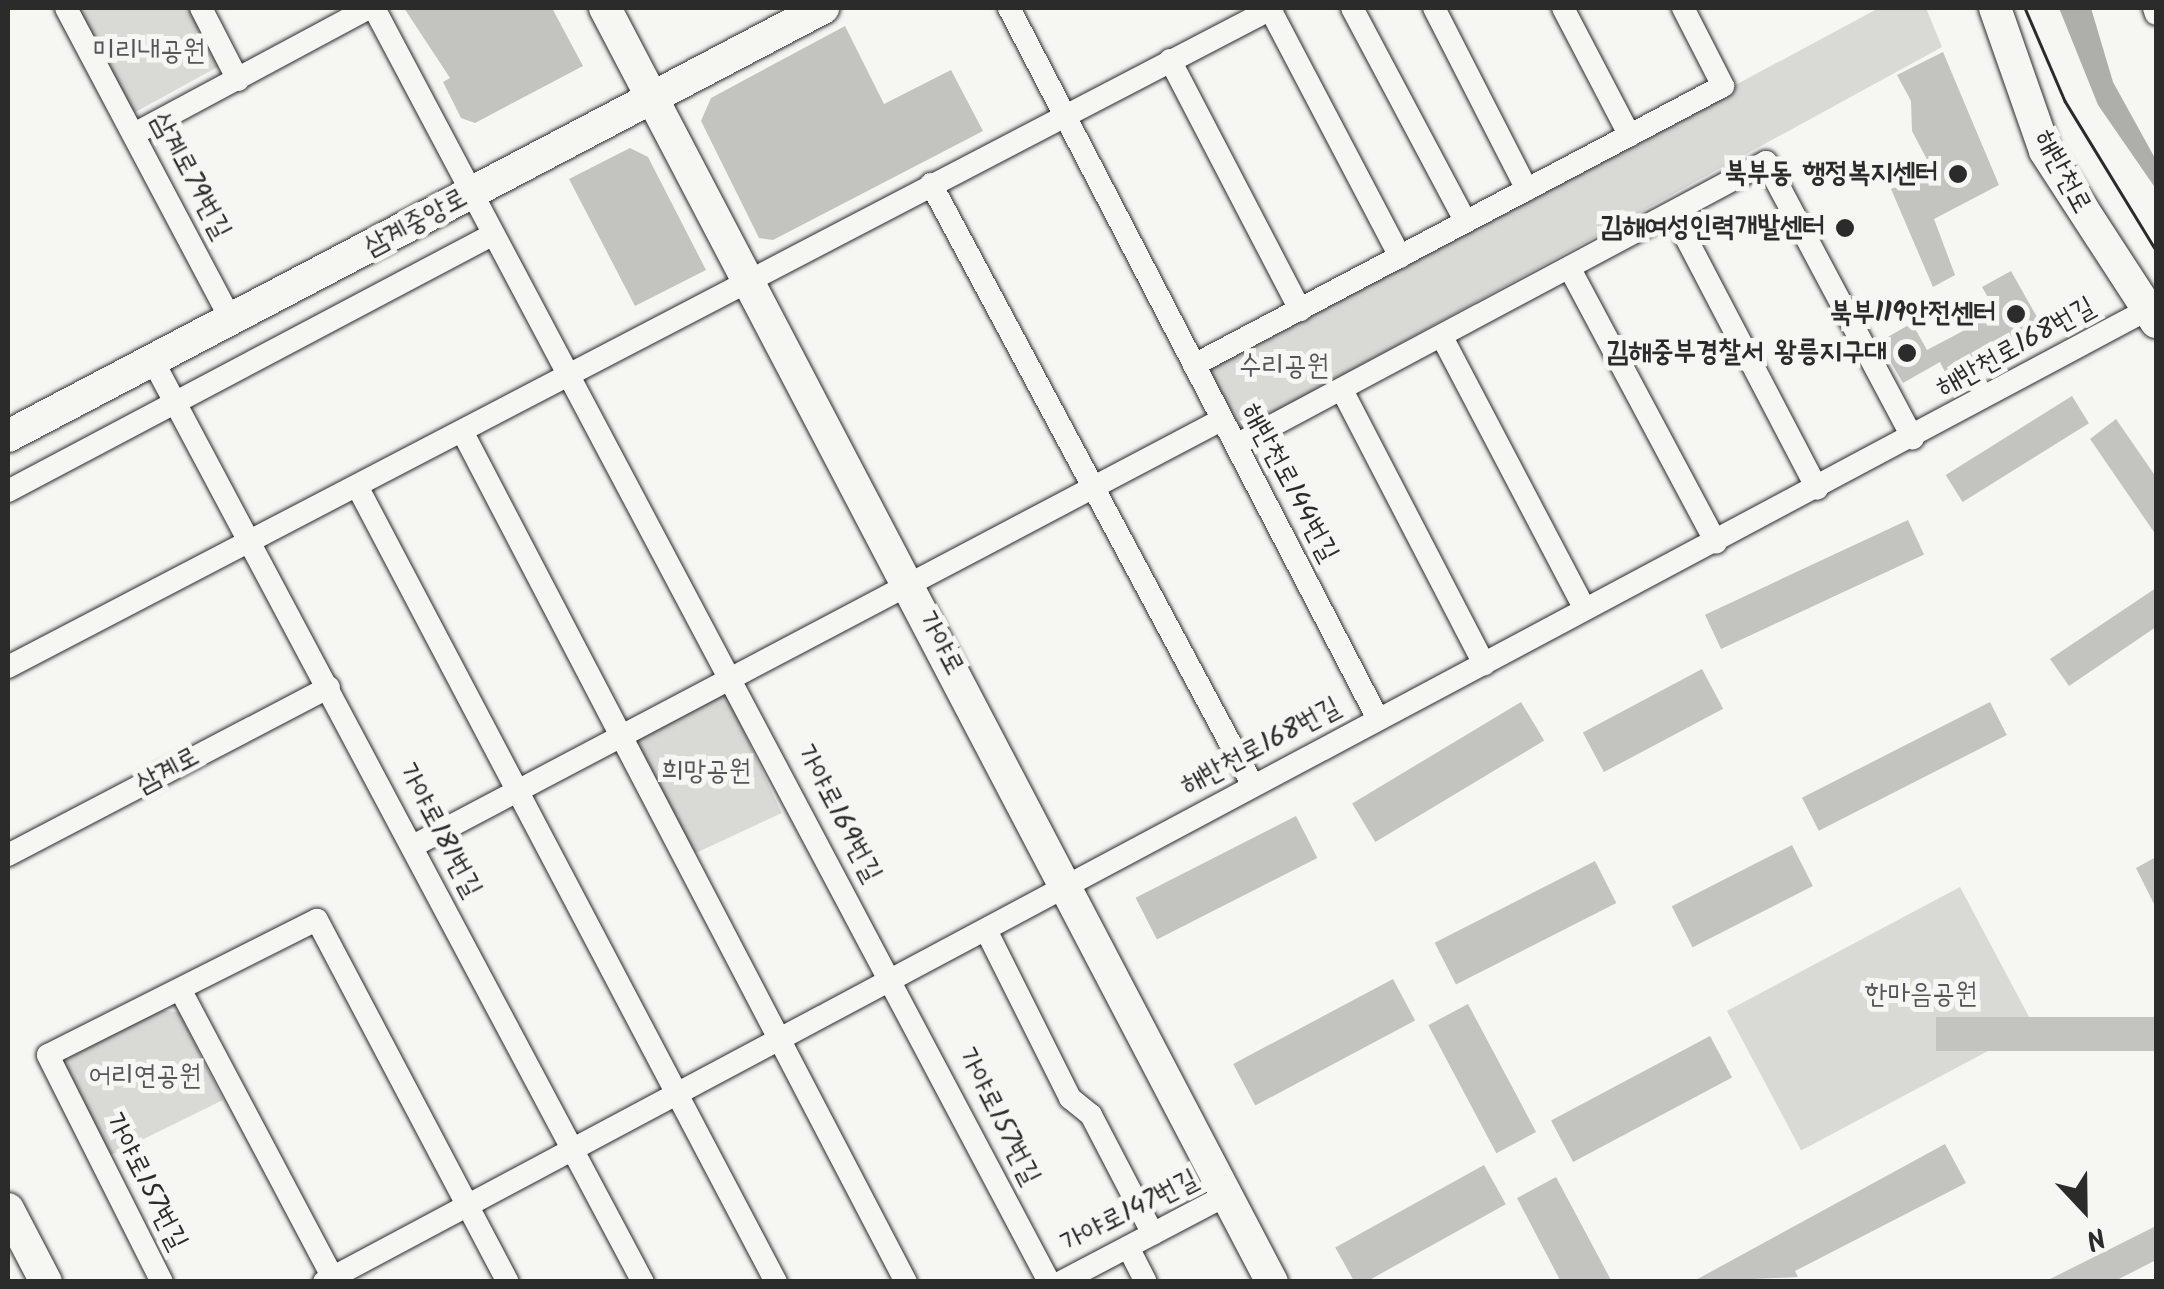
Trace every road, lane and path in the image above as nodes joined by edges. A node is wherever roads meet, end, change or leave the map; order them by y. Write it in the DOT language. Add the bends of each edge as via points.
graph roads {
  1 [pos="66,8"];
  2 [pos="201,8"];
  3 [pos="371,8"];
  4 [pos="606,8"];
  5 [pos="824,8"];
  6 [pos="1008,8"];
  7 [pos="1271,8"];
  8 [pos="1352,8"];
  9 [pos="1434,8"];
  10 [pos="1563,8"];
  11 [pos="1683,8"];
  12 [pos="1995,8"];
  13 [pos="1170,60"];
  14 [pos="238,80"];
  15 [pos="654,97"];
  16 [pos="1066,114"];
  17 [pos="134,134"];
  18 [pos="1630,136"];
  19 [pos="932,184"];
  20 [pos="1526,190"];
  21 [pos="469,195"];
  22 [pos="1673,213"];
  23 [pos="1466,222"];
  24 [pos="490,236"];
  25 [pos="1400,257"];
  26 [pos="1570,270"];
  27 [pos="752,282"];
  28 [pos="1300,310"];
  29 [pos="2154,312"];
  30 [pos="232,321"];
  31 [pos="1442,336"];
  32 [pos="153,361"];
  33 [pos="1194,365"];
  34 [pos="570,375"];
  35 [pos="1342,390"];
  36 [pos="174,402"];
  37 [pos="1222,420"];
  38 [pos="462,431"];
  39 [pos="8,436"];
  40 [pos="1913,438"];
  41 [pos="1236,445"];
  42 [pos="357,486"];
  43 [pos="1094,488"];
  44 [pos="1817,489"];
  45 [pos="8,490"];
  46 [pos="252,540"];
  47 [pos="1716,542"];
  48 [pos="910,586"];
  49 [pos="1585,609"];
  50 [pos="10,659"];
  51 [pos="1484,664"];
  52 [pos="730,676"];
  53 [pos="329,687"];
  54 [pos="1378,718"];
  55 [pos="622,738"];
  56 [pos="1252,784"];
  57 [pos="521,791"];
  58 [pos="413,846"];
  59 [pos="8,855"];
  60 [pos="1068,886"];
  61 [pos="986,930"];
  62 [pos="893,979"];
  63 [pos="182,991"];
  64 [pos="780,1040"];
  65 [pos="680,1093"];
  66 [pos="574,1149"];
  67 [pos="1227,1195"];
  68 [pos="468,1206"];
  69 [pos="8,1209"];
  70 [pos="1153,1234"];
  71 [pos="1128,1247"];
  72 [pos="330,1280"];
  73 [pos="46,1282"];
  74 [pos="162,1282"];
  75 [pos="508,1282"];
  76 [pos="643,1282"];
  77 [pos="776,1282"];
  78 [pos="906,1282"];
  79 [pos="1049,1282"];
  80 [pos="1062,1282"];
  81 [pos="1146,1282"];
  82 [pos="1272,1282"];
  1 -- 17 [label="street, 삼계로79번길"];
  2 -- 14 [label="street"];
  3 -- 14 [label="street"];
  3 -- 21 [label="street"];
  4 -- 15 [label="main road, 가야로"];
  5 -- 15 [label="main road, 삼계중앙로"];
  6 -- 16 [label="street, 해반천로144번길"];
  7 -- 13 [label="street"];
  7 -- 25 [label="street"];
  8 -- 23 [label="street"];
  9 -- 20 [label="street"];
  10 -- 18 [label="street"];
  11 -- 18 [label="street" via="1723,86"];
  12 -- 29 [label="main road, 해반천로" via="2045,151"];
  13 -- 16 [label="street"];
  13 -- 28 [label="street"];
  14 -- 17 [label="street"];
  15 -- 21 [label="main road, 삼계중앙로"];
  15 -- 27 [label="main road, 가야로"];
  16 -- 19 [label="street"];
  16 -- 33 [label="street, 해반천로144번길"];
  17 -- 30 [label="street, 삼계로79번길"];
  18 -- 20 [label="street"];
  19 -- 27 [label="street"];
  19 -- 43 [label="street"];
  20 -- 23 [label="street"];
  21 -- 24 [label="street"];
  21 -- 30 [label="main road, 삼계중앙로"];
  22 -- 26 [label="street"];
  22 -- 40 [label="street" via="1766,162"];
  22 -- 44 [label="street"];
  23 -- 25 [label="street"];
  24 -- 34 [label="street"];
  24 -- 36 [label="street"];
  25 -- 28 [label="street"];
  26 -- 31 [label="street"];
  26 -- 47 [label="street"];
  27 -- 34 [label="street"];
  27 -- 48 [label="main road, 가야로"];
  28 -- 33 [label="street"];
  29 -- 40 [label="street, 해반천로168번길"];
  30 -- 32 [label="main road, 삼계중앙로"];
  31 -- 35 [label="street"];
  31 -- 49 [label="street"];
  32 -- 36 [label="street, 가야로181번길"];
  32 -- 39 [label="main road, 삼계중앙로"];
  33 -- 37 [label="street, 해반천로144번길"];
  34 -- 38 [label="street"];
  34 -- 52 [label="street"];
  35 -- 41 [label="street"];
  35 -- 51 [label="street"];
  36 -- 45 [label="street"];
  36 -- 46 [label="street, 가야로181번길"];
  37 -- 41 [label="street, 해반천로144번길"];
  37 -- 43 [label="street"];
  38 -- 42 [label="street"];
  38 -- 55 [label="street"];
  40 -- 44 [label="street, 해반천로168번길"];
  41 -- 54 [label="street, 해반천로144번길"];
  42 -- 46 [label="street"];
  42 -- 57 [label="street"];
  43 -- 48 [label="street"];
  43 -- 56 [label="street"];
  44 -- 47 [label="street, 해반천로168번길"];
  46 -- 50 [label="street"];
  46 -- 53 [label="street, 가야로181번길"];
  47 -- 49 [label="street, 해반천로168번길"];
  48 -- 52 [label="street"];
  48 -- 60 [label="main road, 가야로"];
  49 -- 51 [label="street, 해반천로168번길"];
  51 -- 54 [label="street, 해반천로168번길"];
  52 -- 55 [label="street"];
  52 -- 62 [label="street, 가야로169번길"];
  53 -- 58 [label="street, 가야로181번길"];
  53 -- 59 [label="street, 삼계로"];
  54 -- 56 [label="street, 해반천로168번길"];
  55 -- 57 [label="street"];
  55 -- 64 [label="street"];
  56 -- 60 [label="street, 해반천로168번길"];
  57 -- 58 [label="street"];
  57 -- 65 [label="street"];
  58 -- 66 [label="street, 가야로181번길"];
  60 -- 61 [label="street"];
  60 -- 67 [label="main road, 가야로"];
  61 -- 62 [label="street"];
  61 -- 70 [label="street" via="1070,1098 1091,1114"];
  62 -- 64 [label="street"];
  62 -- 79 [label="street, 가야로157번길"];
  63 -- 68 [label="street" via="317,920"];
  63 -- 72 [label="street"];
  63 -- 74 [label="street, 가야로157번길" via="48,1055"];
  64 -- 65 [label="street"];
  64 -- 78 [label="street"];
  65 -- 66 [label="street"];
  65 -- 77 [label="street"];
  66 -- 68 [label="street"];
  66 -- 76 [label="street"];
  67 -- 70 [label="street, 가야로147번길"];
  67 -- 82 [label="main road, 가야로"];
  68 -- 72 [label="street"];
  68 -- 75 [label="street"];
  69 -- 73 [label="main road"];
  70 -- 71 [label="street, 가야로147번길"];
  71 -- 80 [label="street, 가야로147번길"];
  71 -- 81 [label="street"];
}
